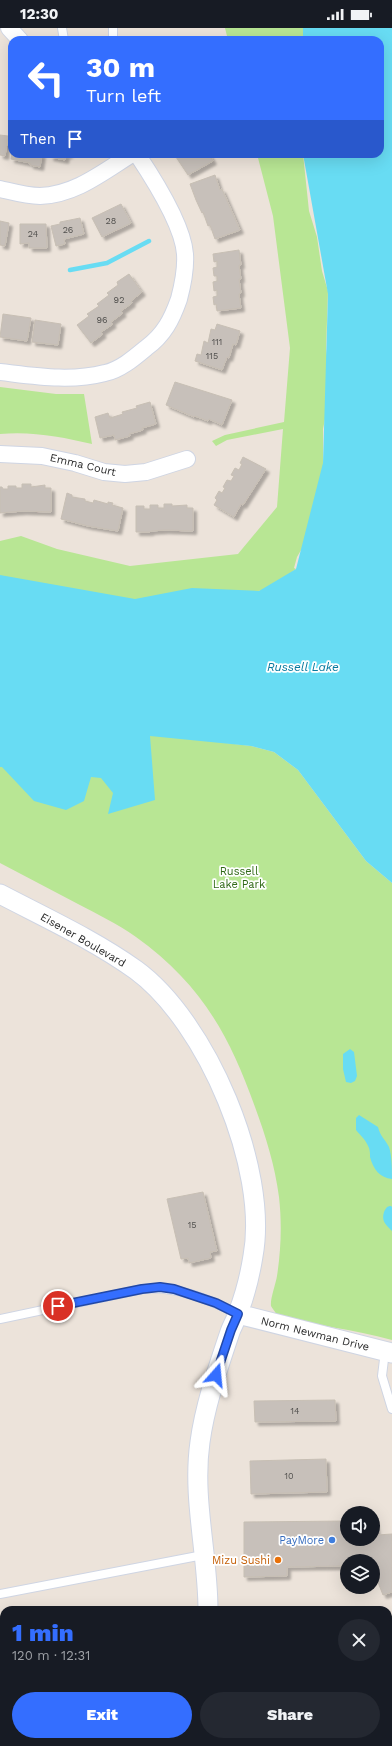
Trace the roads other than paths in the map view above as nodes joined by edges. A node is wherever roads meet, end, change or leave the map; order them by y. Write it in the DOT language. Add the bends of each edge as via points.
graph roads {
  1 [pos="9,28"];
  2 [pos="16,36"];
  3 [pos="126,158"];
  4 [pos="139,158"];
  5 [pos="0,190"];
  6 [pos="0,372"];
  7 [pos="0,454"];
  8 [pos="187,459"];
  9 [pos="0,894"];
  10 [pos="238,1314"];
  11 [pos="0,1319"];
  12 [pos="389,1352"];
  13 [pos="392,1409"];
  14 [pos="203,1555"];
  15 [pos="0,1594"];
  16 [pos="208,1606"];
  1 -- 2 [label="street"];
  3 -- 5 [label="street" via="79,187 57,193 39,196"];
  4 -- 6 [label="street" via="170,210 185,253 185,273 170,322 156,341 128,362 107,373 61,379"];
  7 -- 8 [label="street, Emma Court" via="42,456 104,472 125,474 146,472"];
  9 -- 10 [label="street, Eisener Boulevard" via="94,944 136,970 170,1002 202,1049 220,1083 230,1111 247,1164 253,1193 256,1220 254,1254"];
  10 -- 11 [label="lane" via="216,1303 160,1287"];
  10 -- 12 [label="street, Norm Newman Drive"];
  10 -- 14 [label="street, Eisener Boulevard" via="212,1390 200,1443 199,1503"];
  12 -- 13 [label="lane" via="382,1376"];
  14 -- 15 [label="lane"];
  14 -- 16 [label="street, Eisener Boulevard"];
}
